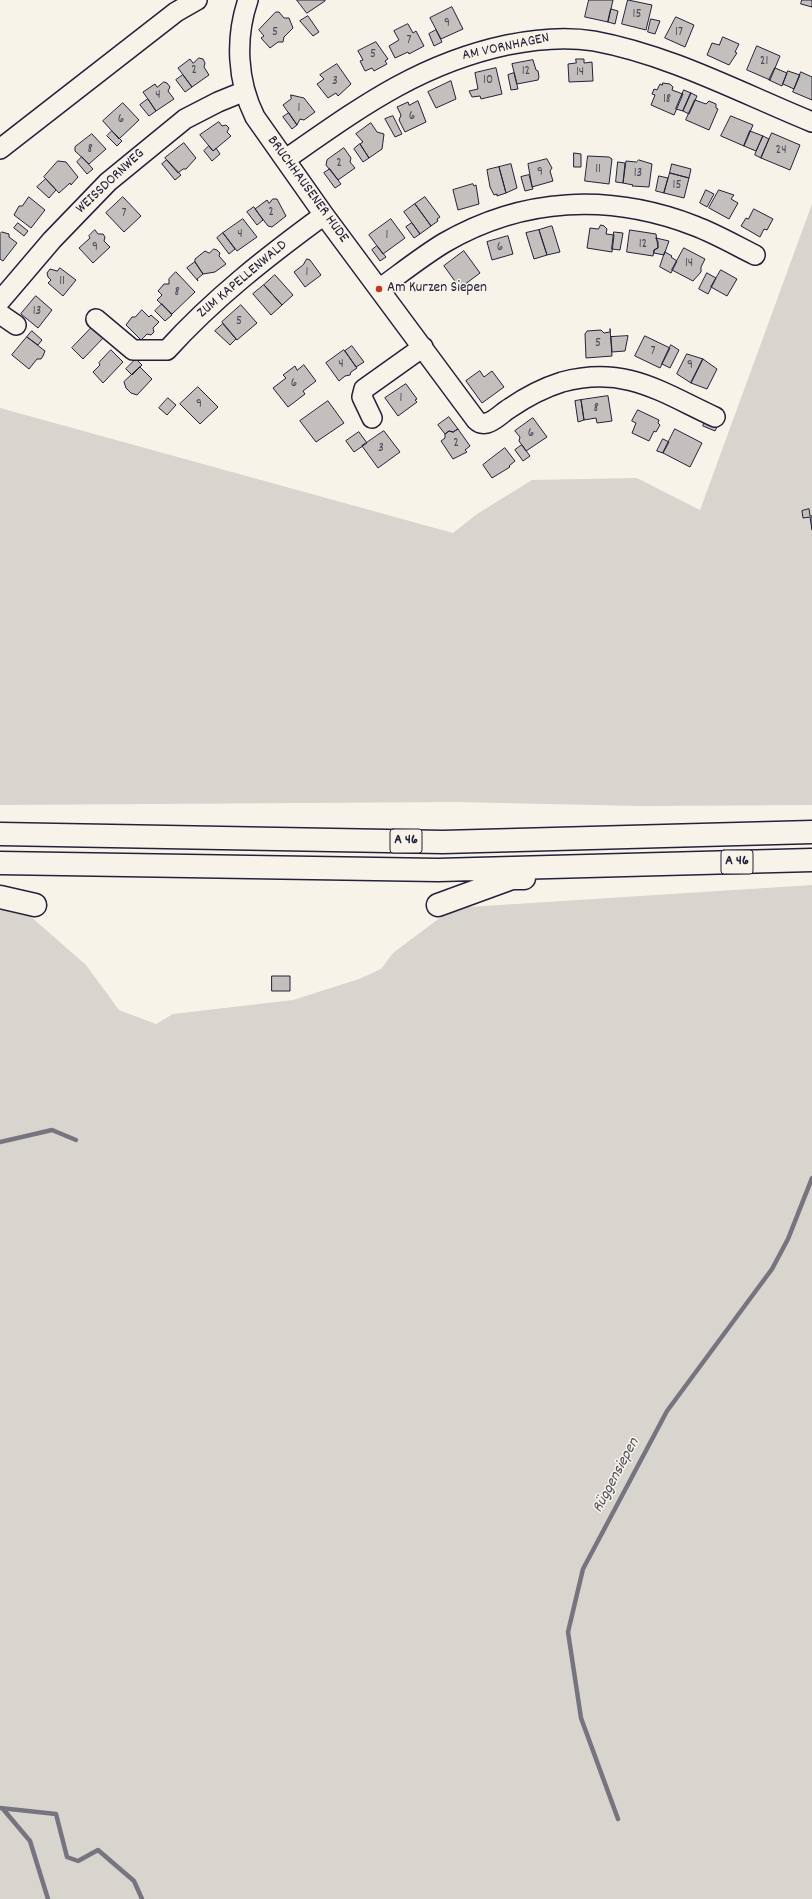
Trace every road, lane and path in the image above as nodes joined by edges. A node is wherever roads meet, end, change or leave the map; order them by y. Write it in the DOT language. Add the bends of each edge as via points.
graph roads {
  1 [pos="197,0"];
  2 [pos="248,0"];
  3 [pos="245,91"];
  4 [pos="812,122"];
  5 [pos="0,149"];
  6 [pos="286,159"];
  7 [pos="324,215"];
  8 [pos="755,255"];
  9 [pos="379,289"];
  10 [pos="0,302"];
  11 [pos="0,314"];
  12 [pos="96,319"];
  13 [pos="16,325"];
  14 [pos="428,353"];
  15 [pos="715,417"];
  16 [pos="372,418"];
  17 [pos="812,832"];
  18 [pos="0,834"];
  19 [pos="812,860"];
  20 [pos="0,863"];
  21 [pos="663,864"];
  22 [pos="0,897"];
  23 [pos="35,905"];
  24 [pos="438,905"];
  1 -- 5 [label="street" via="176,12"];
  2 -- 3 [label="street, BRUCHHAUSENER HUDE" via="240,40"];
  3 -- 6 [label="street, BRUCHHAUSENER HUDE" via="255,116"];
  3 -- 10 [label="street, WEISSDORNWEG" via="185,119 120,172 69,222"];
  4 -- 6 [label="street, AM VORNHAGEN" via="717,81 639,52 594,41 551,38 465,56 419,74 363,105"];
  6 -- 7 [label="street, BRUCHHAUSENER HUDE"];
  7 -- 9 [label="street, BRUCHHAUSENER HUDE"];
  7 -- 12 [label="street, ZUM KAPELLENWALD" via="223,293 167,350 128,348"];
  8 -- 9 [label="street" via="696,227 648,211 607,204 569,204 532,209 487,222 443,244"];
  9 -- 14 [label="street, BRUCHHAUSENER HUDE"];
  11 -- 13 [label="street"];
  14 -- 15 [label="street, BRUCHHAUSENER HUDE" via="479,423 488,423 519,401 548,386 574,379 597,378 636,380"];
  14 -- 16 [label="street" via="364,389 362,397"];
  17 -- 18 [label="highway, A 46" via="443,842"];
  19 -- 21 [label="highway, A 46"];
  20 -- 21 [label="highway, A 46" via="438,870"];
  21 -- 24 [label="highway" via="627,874 512,878"];
  22 -- 23 [label="highway"];
}
